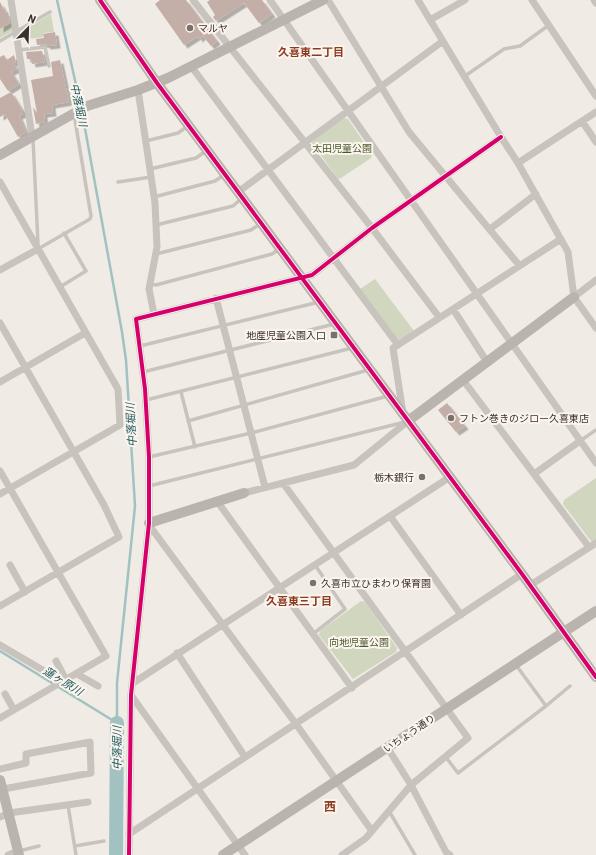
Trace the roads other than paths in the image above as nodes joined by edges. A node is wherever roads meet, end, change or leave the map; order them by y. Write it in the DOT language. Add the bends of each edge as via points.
graph roads {
  1 [pos="12,0"];
  2 [pos="100,0"];
  3 [pos="193,0"];
  4 [pos="270,0"];
  5 [pos="323,0"];
  6 [pos="328,0"];
  7 [pos="418,0"];
  8 [pos="465,0"];
  9 [pos="532,0"];
  10 [pos="594,0"];
  11 [pos="596,3"];
  12 [pos="50,12"];
  13 [pos="284,19"];
  14 [pos="430,20"];
  15 [pos="549,25"];
  16 [pos="16,31"];
  17 [pos="0,41"];
  18 [pos="443,41"];
  19 [pos="229,46"];
  20 [pos="19,50"];
  21 [pos="49,66"];
  22 [pos="191,66"];
  23 [pos="465,76"];
  24 [pos="157,83"];
  25 [pos="381,86"];
  26 [pos="138,90"];
  27 [pos="596,96"];
  28 [pos="348,110"];
  29 [pos="74,112"];
  30 [pos="596,112"];
  31 [pos="582,121"];
  32 [pos="189,125"];
  33 [pos="32,136"];
  34 [pos="501,137"];
  35 [pos="146,141"];
  36 [pos="304,142"];
  37 [pos="596,142"];
  38 [pos="207,150"];
  39 [pos="0,155"];
  40 [pos="518,162"];
  41 [pos="150,169"];
  42 [pos="267,169"];
  43 [pos="225,174"];
  44 [pos="447,176"];
  45 [pos="151,178"];
  46 [pos="0,182"];
  47 [pos="118,182"];
  48 [pos="536,194"];
  49 [pos="240,195"];
  50 [pos="154,197"];
  51 [pos="412,202"];
  52 [pos="261,223"];
  53 [pos="156,225"];
  54 [pos="372,228"];
  55 [pos="490,229"];
  56 [pos="64,233"];
  57 [pos="561,239"];
  58 [pos="280,248"];
  59 [pos="38,249"];
  60 [pos="156,254"];
  61 [pos="333,258"];
  62 [pos="520,265"];
  63 [pos="0,270"];
  64 [pos="302,278"];
  65 [pos="596,280"];
  66 [pos="149,284"];
  67 [pos="60,287"];
  68 [pos="477,293"];
  69 [pos="574,297"];
  70 [pos="216,298"];
  71 [pos="320,302"];
  72 [pos="453,310"];
  73 [pos="154,314"];
  74 [pos="439,317"];
  75 [pos="0,323"];
  76 [pos="335,323"];
  77 [pos="223,325"];
  78 [pos="596,328"];
  79 [pos="85,333"];
  80 [pos="513,343"];
  81 [pos="398,345"];
  82 [pos="139,347"];
  83 [pos="353,348"];
  84 [pos="230,351"];
  85 [pos="487,362"];
  86 [pos="25,368"];
  87 [pos="369,370"];
  88 [pos="143,372"];
  89 [pos="236,378"];
  90 [pos="464,380"];
  91 [pos="0,382"];
  92 [pos="181,392"];
  93 [pos="389,396"];
  94 [pos="145,400"];
  95 [pos="244,406"];
  96 [pos="406,419"];
  97 [pos="188,421"];
  98 [pos="596,430"];
  99 [pos="251,433"];
  100 [pos="580,441"];
  101 [pos="195,447"];
  102 [pos="74,452"];
  103 [pos="149,457"];
  104 [pos="258,458"];
  105 [pos="596,463"];
  106 [pos="0,471"];
  107 [pos="534,474"];
  108 [pos="450,477"];
  109 [pos="283,483"];
  110 [pos="149,486"];
  111 [pos="265,487"];
  112 [pos="9,488"];
  113 [pos="244,493"];
  114 [pos="0,494"];
  115 [pos="217,501"];
  116 [pos="390,516"];
  117 [pos="149,524"];
  118 [pos="593,545"];
  119 [pos="334,553"];
  120 [pos="10,565"];
  121 [pos="315,565"];
  122 [pos="58,573"];
  123 [pos="522,574"];
  124 [pos="529,586"];
  125 [pos="278,588"];
  126 [pos="25,592"];
  127 [pos="0,606"];
  128 [pos="596,611"];
  129 [pos="461,615"];
  130 [pos="223,624"];
  131 [pos="563,632"];
  132 [pos="312,634"];
  133 [pos="0,645"];
  134 [pos="406,651"];
  135 [pos="177,653"];
  136 [pos="56,661"];
  137 [pos="515,664"];
  138 [pos="77,674"];
  139 [pos="596,677"];
  140 [pos="61,683"];
  141 [pos="133,683"];
  142 [pos="98,686"];
  143 [pos="570,686"];
  144 [pos="352,688"];
  145 [pos="5,694"];
  146 [pos="131,695"];
  147 [pos="546,706"];
  148 [pos="446,708"];
  149 [pos="14,710"];
  150 [pos="0,718"];
  151 [pos="296,724"];
  152 [pos="387,747"];
  153 [pos="446,756"];
  154 [pos="245,757"];
  155 [pos="0,769"];
  156 [pos="337,780"];
  157 [pos="1,784"];
  158 [pos="411,785"];
  159 [pos="197,790"];
  160 [pos="88,802"];
  161 [pos="68,805"];
  162 [pos="389,810"];
  163 [pos="5,815"];
  164 [pos="372,831"];
  165 [pos="129,834"];
  166 [pos="104,841"];
  167 [pos="237,845"];
  168 [pos="39,846"];
  169 [pos="75,846"];
  170 [pos="19,853"];
  171 [pos="8,855"];
  172 [pos="76,855"];
  173 [pos="129,855"];
  174 [pos="223,855"];
  175 [pos="245,855"];
  176 [pos="342,855"];
  177 [pos="415,855"];
  178 [pos="450,855"];
  1 -- 16 [label="street"];
  2 -- 24 [label="street"];
  3 -- 19 [label="street"];
  4 -- 13 [label="street"];
  5 -- 13 [label="street"];
  6 -- 25 [label="street"];
  7 -- 14 [label="street"];
  8 -- 14 [label="street"];
  9 -- 15 [label="street"];
  10 -- 11 [label="street"];
  12 -- 16 [label="lane"];
  13 -- 19 [label="street"];
  13 -- 28 [label="street"];
  14 -- 18 [label="street"];
  15 -- 23 [label="lane" via="520,46 504,49"];
  15 -- 27 [label="street"];
  16 -- 17 [label="lane"];
  16 -- 20 [label="street"];
  18 -- 23 [label="street"];
  18 -- 25 [label="street"];
  19 -- 22 [label="street"];
  19 -- 36 [label="street"];
  20 -- 21 [label="lane" via="45,47"];
  20 -- 33 [label="street"];
  22 -- 24 [label="street"];
  22 -- 42 [label="street"];
  23 -- 34 [label="street"];
  24 -- 26 [label="street"];
  24 -- 32 [label="street"];
  25 -- 28 [label="street"];
  25 -- 44 [label="street" via="409,132"];
  26 -- 29 [label="street"];
  26 -- 35 [label="street"];
  28 -- 36 [label="street"];
  28 -- 51 [label="street"];
  29 -- 33 [label="street"];
  29 -- 56 [label="lane" via="91,216 90,219"];
  30 -- 31 [label="street"];
  31 -- 37 [label="street"];
  31 -- 40 [label="street"];
  32 -- 35 [label="lane" via="178,133"];
  32 -- 38 [label="street"];
  33 -- 39 [label="street"];
  33 -- 59 [label="lane"];
  34 -- 40 [label="street"];
  34 -- 44 [label="street"];
  35 -- 41 [label="street"];
  36 -- 42 [label="street"];
  36 -- 54 [label="street"];
  38 -- 41 [label="lane" via="196,158"];
  38 -- 43 [label="street"];
  40 -- 48 [label="street"];
  41 -- 45 [label="street"];
  42 -- 49 [label="street"];
  42 -- 61 [label="street"];
  43 -- 49 [label="street"];
  43 -- 50 [label="lane" via="215,181"];
  44 -- 51 [label="street"];
  44 -- 55 [label="street"];
  45 -- 47 [label="lane"];
  45 -- 50 [label="street"];
  46 -- 59 [label="street"];
  48 -- 55 [label="street"];
  48 -- 57 [label="street"];
  49 -- 52 [label="street"];
  49 -- 53 [label="lane" via="233,206"];
  50 -- 53 [label="street"];
  51 -- 54 [label="street"];
  51 -- 68 [label="street"];
  52 -- 58 [label="street"];
  52 -- 60 [label="lane" via="251,230"];
  53 -- 60 [label="street"];
  54 -- 61 [label="street"];
  54 -- 74 [label="street"];
  55 -- 62 [label="street"];
  56 -- 59 [label="lane"];
  56 -- 67 [label="lane" via="86,271"];
  57 -- 62 [label="street"];
  57 -- 69 [label="street" via="568,252"];
  58 -- 64 [label="street"];
  58 -- 66 [label="lane" via="272,254 156,285"];
  59 -- 63 [label="street"];
  59 -- 67 [label="street"];
  60 -- 66 [label="street"];
  61 -- 64 [label="street" via="314,274"];
  61 -- 81 [label="street"];
  62 -- 68 [label="street"];
  64 -- 70 [label="street"];
  64 -- 71 [label="street"];
  65 -- 69 [label="street"];
  66 -- 73 [label="street"];
  67 -- 79 [label="street"];
  68 -- 72 [label="street"];
  68 -- 80 [label="street"];
  69 -- 78 [label="street"];
  69 -- 80 [label="street"];
  70 -- 73 [label="street"];
  70 -- 77 [label="street"];
  71 -- 76 [label="street"];
  71 -- 77 [label="lane"];
  72 -- 74 [label="street"];
  72 -- 85 [label="street"];
  73 -- 82 [label="street" via="136,319"];
  74 -- 81 [label="street"];
  75 -- 86 [label="street"];
  76 -- 83 [label="street"];
  76 -- 84 [label="lane"];
  77 -- 82 [label="lane"];
  77 -- 84 [label="street"];
  79 -- 86 [label="street"];
  79 -- 102 [label="street" via="118,389 120,425"];
  80 -- 85 [label="street"];
  80 -- 100 [label="street"];
  81 -- 96 [label="street" via="393,348"];
  82 -- 88 [label="street"];
  83 -- 87 [label="street"];
  83 -- 89 [label="lane"];
  84 -- 88 [label="lane"];
  84 -- 89 [label="street"];
  85 -- 90 [label="street"];
  86 -- 91 [label="street"];
  86 -- 102 [label="street"];
  87 -- 93 [label="street"];
  87 -- 95 [label="lane"];
  88 -- 94 [label="street"];
  89 -- 92 [label="lane"];
  89 -- 95 [label="street"];
  90 -- 96 [label="street"];
  90 -- 107 [label="street"];
  92 -- 94 [label="lane"];
  92 -- 97 [label="lane"];
  93 -- 96 [label="street"];
  93 -- 99 [label="lane"];
  94 -- 103 [label="street"];
  95 -- 97 [label="lane"];
  95 -- 99 [label="street"];
  96 -- 104 [label="lane"];
  96 -- 108 [label="street"];
  96 -- 109 [label="street" via="354,465"];
  97 -- 101 [label="lane"];
  98 -- 100 [label="lane"];
  99 -- 101 [label="lane"];
  99 -- 104 [label="street"];
  100 -- 105 [label="street"];
  100 -- 107 [label="street"];
  101 -- 103 [label="lane"];
  102 -- 112 [label="street"];
  102 -- 122 [label="street" via="119,537"];
  103 -- 110 [label="street"];
  104 -- 110 [label="lane"];
  104 -- 111 [label="street"];
  106 -- 112 [label="street"];
  107 -- 118 [label="street"];
  108 -- 116 [label="street"];
  108 -- 123 [label="street"];
  109 -- 111 [label="street"];
  109 -- 119 [label="street"];
  110 -- 117 [label="street"];
  111 -- 113 [label="street"];
  112 -- 114 [label="street"];
  112 -- 122 [label="street"];
  113 -- 115 [label="street"];
  115 -- 117 [label="street"];
  115 -- 125 [label="street"];
  116 -- 119 [label="street"];
  116 -- 129 [label="street"];
  117 -- 130 [label="street"];
  117 -- 141 [label="street"];
  118 -- 124 [label="street"];
  119 -- 121 [label="street"];
  119 -- 134 [label="street"];
  120 -- 126 [label="street"];
  121 -- 125 [label="street"];
  121 -- 132 [label="lane" via="346,609"];
  122 -- 126 [label="street"];
  122 -- 138 [label="street" via="106,656"];
  123 -- 124 [label="street"];
  123 -- 129 [label="street"];
  124 -- 131 [label="street"];
  125 -- 130 [label="street"];
  125 -- 132 [label="street"];
  126 -- 127 [label="street"];
  128 -- 131 [label="street, いちょう通り"];
  129 -- 134 [label="street"];
  130 -- 135 [label="street"];
  130 -- 151 [label="street"];
  131 -- 137 [label="street, いちょう通り"];
  131 -- 139 [label="street"];
  132 -- 144 [label="street"];
  133 -- 140 [label="street"];
  134 -- 144 [label="street"];
  134 -- 148 [label="street"];
  135 -- 141 [label="street"];
  135 -- 154 [label="street"];
  136 -- 140 [label="street"];
  137 -- 147 [label="lane"];
  137 -- 148 [label="street, いちょう通り"];
  138 -- 140 [label="street"];
  138 -- 142 [label="street"];
  140 -- 149 [label="street"];
  141 -- 146 [label="street"];
  143 -- 147 [label="lane"];
  144 -- 151 [label="street"];
  145 -- 149 [label="street"];
  146 -- 159 [label="street"];
  146 -- 165 [label="street"];
  147 -- 153 [label="lane" via="458,772"];
  148 -- 152 [label="street, いちょう通り"];
  148 -- 153 [label="street" via="468,738"];
  149 -- 150 [label="street"];
  151 -- 154 [label="street"];
  151 -- 156 [label="street"];
  152 -- 156 [label="street, いちょう通り"];
  152 -- 158 [label="street"];
  153 -- 158 [label="street"];
  154 -- 159 [label="street"];
  155 -- 157 [label="street" via="26,763 26,754 90,742 92,773"];
  156 -- 164 [label="street"];
  156 -- 167 [label="street, いちょう通り"];
  157 -- 163 [label="street"];
  158 -- 162 [label="street"];
  158 -- 178 [label="street" via="446,852"];
  159 -- 165 [label="street"];
  159 -- 167 [label="street"];
  160 -- 161 [label="street"];
  161 -- 163 [label="street"];
  161 -- 169 [label="lane"];
  162 -- 164 [label="street"];
  162 -- 177 [label="lane"];
  163 -- 170 [label="street"];
  164 -- 176 [label="street"];
  165 -- 173 [label="street"];
  166 -- 169 [label="lane"];
  167 -- 174 [label="street, いちょう通り"];
  167 -- 175 [label="street"];
  168 -- 170 [label="lane"];
  169 -- 172 [label="lane"];
  170 -- 171 [label="street"];
}
